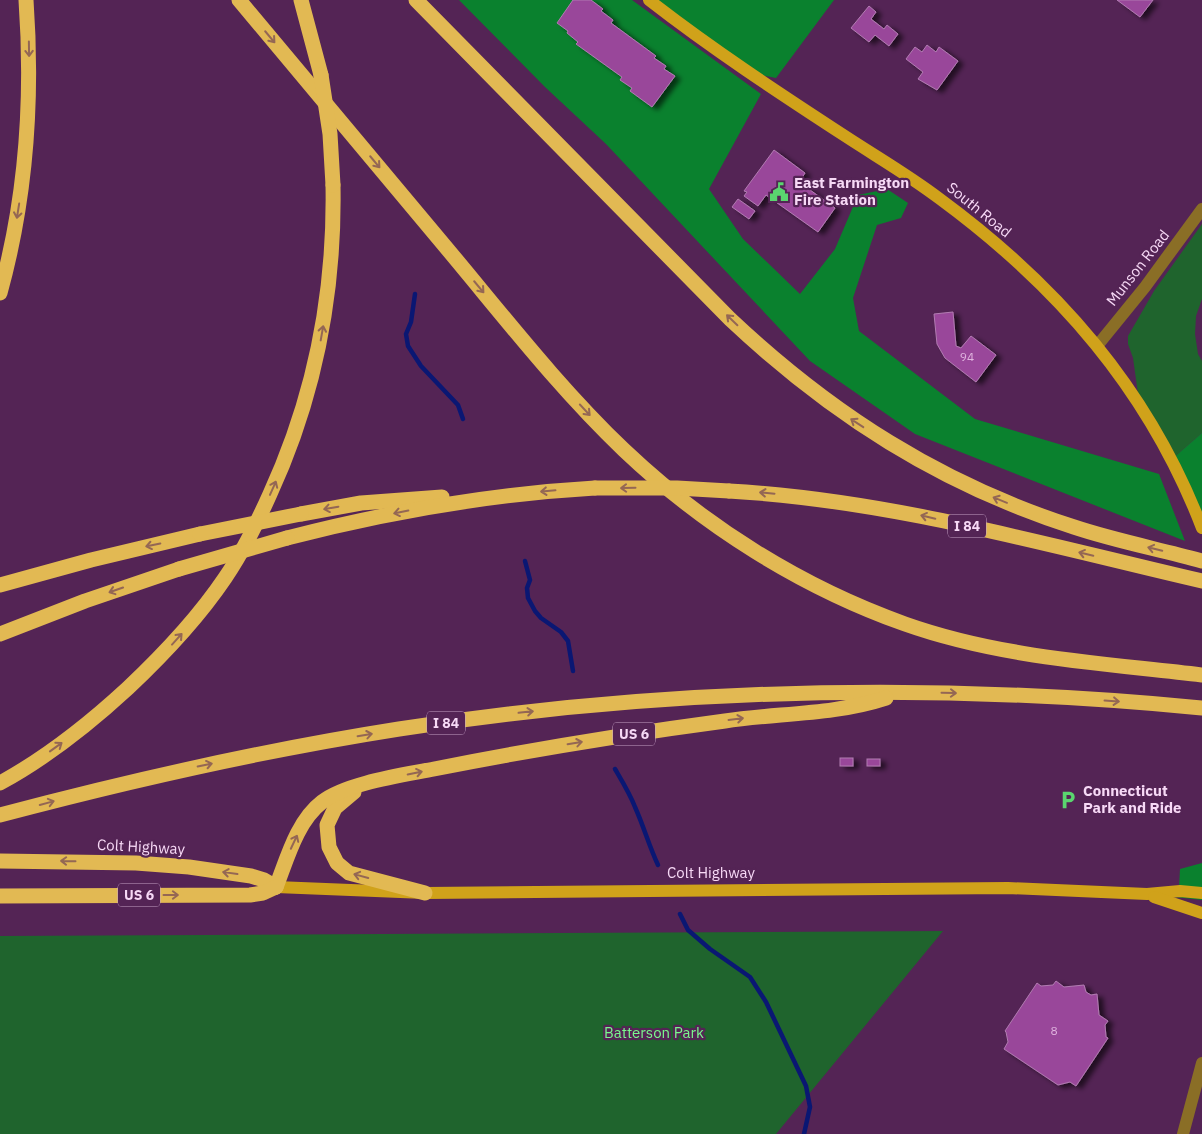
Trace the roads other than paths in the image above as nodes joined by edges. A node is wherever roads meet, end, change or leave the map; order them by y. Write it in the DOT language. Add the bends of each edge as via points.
graph roads {
  1 [pos="26,0"];
  2 [pos="239,0"];
  3 [pos="301,0"];
  4 [pos="416,0"];
  5 [pos="649,0"];
  6 [pos="1202,209"];
  7 [pos="0,294"];
  8 [pos="1097,346"];
  9 [pos="501,496"];
  10 [pos="1201,526"];
  11 [pos="1202,561"];
  12 [pos="1202,581"];
  13 [pos="0,585"];
  14 [pos="0,634"];
  15 [pos="1202,675"];
  16 [pos="900,693"];
  17 [pos="1202,708"];
  18 [pos="0,783"];
  19 [pos="368,784"];
  20 [pos="0,815"];
  21 [pos="0,861"];
  22 [pos="276,887"];
  23 [pos="425,893"];
  24 [pos="1202,893"];
  25 [pos="1147,894"];
  26 [pos="0,896"];
  27 [pos="1202,913"];
  28 [pos="1202,1063"];
  29 [pos="1183,1134"];
  1 -- 7 [label="highway, one-way" via="29,68 25,149 16,220"];
  2 -- 15 [label="highway, one-way" via="577,401 648,472 714,524 777,564 838,596 944,637 1053,659"];
  18 -- 3 [label="highway, one-way, bridge" via="63,742 110,704 193,620 241,552 285,460 314,372 330,282 333,241 330,134 321,75"];
  11 -- 4 [label="highway, one-way" via="1074,527 996,499 919,460 850,418 782,366 717,306"];
  5 -- 8 [label="main road, South Road" via="750,73 966,218 1063,307"];
  6 -- 8 [label="street, Munson Road"];
  8 -- 10 [label="main road, South Road" via="1152,424 1180,475"];
  12 -- 9 [label="highway, I 84, one-way, bridge" via="897,511 819,499 677,488 595,488"];
  9 -- 13 [label="highway, one-way, bridge" via="345,505 200,534"];
  9 -- 14 [label="highway, I 84, one-way, bridge" via="382,516 287,538 179,569"];
  16 -- 17 [label="highway, I 84, one-way" via="1073,698"];
  19 -- 16 [label="highway, US 6, one-way" via="545,748 726,720 846,708"];
  20 -- 16 [label="highway, I 84, one-way" via="226,761 447,722 650,701"];
  22 -- 19 [label="highway, US 6, one-way" via="300,830 316,807 338,792"];
  23 -- 19 [label="highway, one-way" via="349,873 333,858 327,835 330,815 342,800"];
  22 -- 21 [label="highway, Colt Highway, one-way" via="251,876 182,867"];
  22 -- 23 [label="main road, Colt Highway"];
  26 -- 22 [label="highway, Colt Highway / US 6, one-way" via="250,895"];
  23 -- 25 [label="main road, Colt Highway" via="1008,888"];
  24 -- 25 [label="main road, Colt Highway"];
  25 -- 27 [label="main road, Colt Highway"];
  28 -- 29 [label="street"];
}
